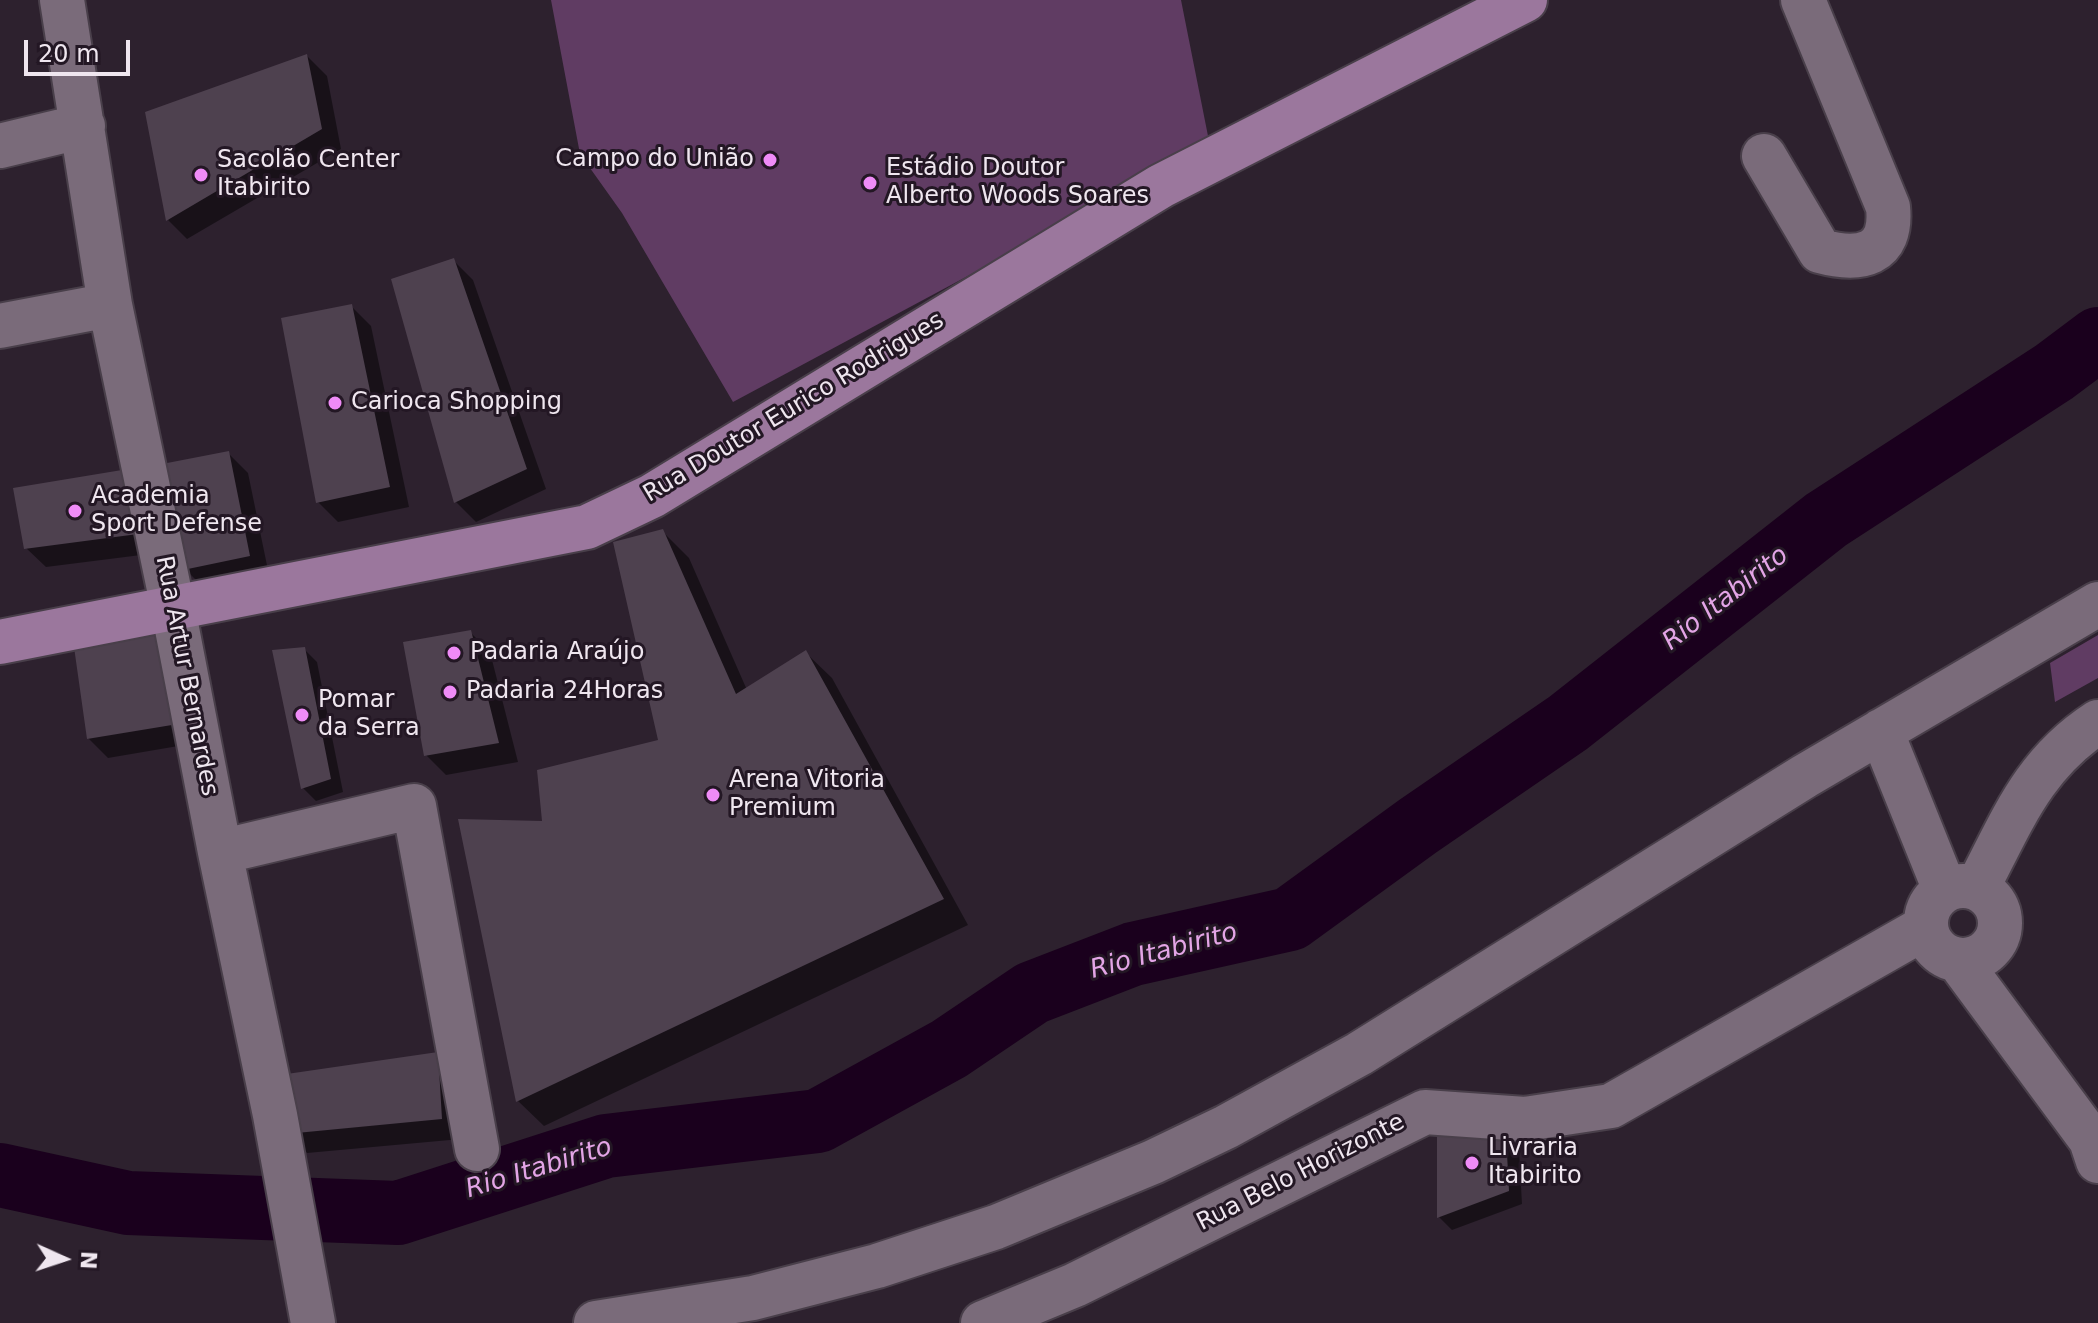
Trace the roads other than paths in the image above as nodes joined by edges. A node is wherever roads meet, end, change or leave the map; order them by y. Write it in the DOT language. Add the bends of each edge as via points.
graph roads {
  1 [pos="62,0"];
  2 [pos="1803,0"];
  3 [pos="1517,2"];
  4 [pos="83,126"];
  5 [pos="0,146"];
  6 [pos="1764,156"];
  7 [pos="110,305"];
  8 [pos="0,326"];
  9 [pos="2098,604"];
  10 [pos="173,608"];
  11 [pos="0,642"];
  12 [pos="2098,722"];
  13 [pos="1881,731"];
  14 [pos="220,852"];
  15 [pos="1949,902"];
  16 [pos="1958,960"];
  17 [pos="2096,1145"];
  18 [pos="477,1149"];
  19 [pos="312,1316"];
  20 [pos="596,1323"];
  21 [pos="983,1323"];
  1 -- 4 [label="street, Rua Artur Bernardes"];
  2 -- 6 [label="street" via="1888,207 1885,237 1865,254 1820,251"];
  3 -- 10 [label="main road, Rua Doutor Eurico Rodrigues" via="1161,186 652,496 587,527"];
  4 -- 5 [label="street"];
  4 -- 7 [label="street, Rua Artur Bernardes"];
  7 -- 8 [label="street"];
  7 -- 10 [label="street, Rua Artur Bernardes"];
  9 -- 13 [label="street"];
  10 -- 11 [label="main road, Rua Doutor Eurico Rodrigues"];
  10 -- 14 [label="street, Rua Artur Bernardes"];
  12 -- 15 [label="street" via="2041,773"];
  13 -- 15 [label="street"];
  13 -- 20 [label="street" via="1359,1054 1153,1162 996,1227 877,1266 753,1298"];
  14 -- 18 [label="street" via="414,806"];
  14 -- 19 [label="street, Rua Artur Bernardes"];
  15 -- 16 [label="street" via="1930,939 1946,957"];
  15 -- 16 [label="street" via="1987,895 1995,904 2000,927 1997,939 1981,956"];
  15 -- 21 [label="street, Rua Belo Horizonte" via="1611,1106 1525,1119 1425,1112 1075,1285"];
  16 -- 17 [label="street"];
}
